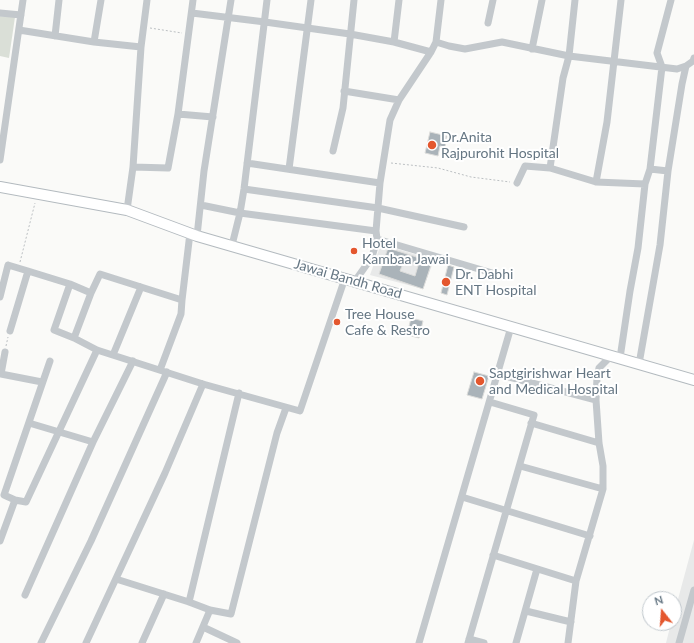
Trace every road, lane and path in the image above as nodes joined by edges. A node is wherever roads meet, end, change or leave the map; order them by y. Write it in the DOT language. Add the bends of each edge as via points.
graph roads {
  1 [pos="23,0"];
  2 [pos="59,0"];
  3 [pos="101,0"];
  4 [pos="147,0"];
  5 [pos="193,0"];
  6 [pos="231,0"];
  7 [pos="267,0"];
  8 [pos="311,0"];
  9 [pos="354,0"];
  10 [pos="399,0"];
  11 [pos="441,0"];
  12 [pos="493,0"];
  13 [pos="542,0"];
  14 [pos="575,0"];
  15 [pos="621,0"];
  16 [pos="671,0"];
  17 [pos="0,13"];
  18 [pos="192,13"];
  19 [pos="21,15"];
  20 [pos="229,18"];
  21 [pos="265,22"];
  22 [pos="488,23"];
  23 [pos="143,27"];
  24 [pos="307,28"];
  25 [pos="19,30"];
  26 [pos="189,34"];
  27 [pos="350,34"];
  28 [pos="55,36"];
  29 [pos="94,42"];
  30 [pos="394,42"];
  31 [pos="436,42"];
  32 [pos="141,47"];
  33 [pos="532,49"];
  34 [pos="431,52"];
  35 [pos="570,56"];
  36 [pos="694,60"];
  37 [pos="614,61"];
  38 [pos="686,66"];
  39 [pos="662,67"];
  40 [pos="344,91"];
  41 [pos="399,100"];
  42 [pos="178,114"];
  43 [pos="213,117"];
  44 [pos="333,151"];
  45 [pos="0,160"];
  46 [pos="384,162"];
  47 [pos="247,163"];
  48 [pos="133,167"];
  49 [pos="550,168"];
  50 [pos="289,169"];
  51 [pos="650,169"];
  52 [pos="668,171"];
  53 [pos="596,182"];
  54 [pos="380,183"];
  55 [pos="517,183"];
  56 [pos="645,184"];
  57 [pos="0,187"];
  58 [pos="244,189"];
  59 [pos="36,194"];
  60 [pos="201,205"];
  61 [pos="378,208"];
  62 [pos="127,210"];
  63 [pos="240,214"];
  64 [pos="464,227"];
  65 [pos="376,231"];
  66 [pos="194,234"];
  67 [pos="377,239"];
  68 [pos="232,245"];
  69 [pos="18,268"];
  70 [pos="28,270"];
  71 [pos="499,274"];
  72 [pos="350,280"];
  73 [pos="70,284"];
  74 [pos="141,287"];
  75 [pos="91,293"];
  76 [pos="0,297"];
  77 [pos="182,300"];
  78 [pos="511,327"];
  79 [pos="10,331"];
  80 [pos="74,338"];
  81 [pos="97,350"];
  82 [pos="5,352"];
  83 [pos="113,355"];
  84 [pos="616,357"];
  85 [pos="50,361"];
  86 [pos="133,361"];
  87 [pos="639,364"];
  88 [pos="164,371"];
  89 [pos="498,374"];
  90 [pos="694,380"];
  91 [pos="42,382"];
  92 [pos="203,384"];
  93 [pos="239,393"];
  94 [pos="596,400"];
  95 [pos="490,402"];
  96 [pos="286,408"];
  97 [pos="29,423"];
  98 [pos="532,423"];
  99 [pos="59,432"];
  100 [pos="93,442"];
  101 [pos="599,443"];
  102 [pos="520,466"];
  103 [pos="603,489"];
  104 [pos="462,497"];
  105 [pos="15,500"];
  106 [pos="506,511"];
  107 [pos="590,536"];
  108 [pos="0,541"];
  109 [pos="493,555"];
  110 [pos="537,568"];
  111 [pos="116,579"];
  112 [pos="576,581"];
  113 [pos="694,590"];
  114 [pos="25,594"];
  115 [pos="164,594"];
  116 [pos="189,602"];
  117 [pos="210,610"];
  118 [pos="526,611"];
  119 [pos="571,622"];
  120 [pos="203,627"];
  121 [pos="469,641"];
  122 [pos="41,643"];
  123 [pos="86,643"];
  124 [pos="142,643"];
  125 [pos="196,643"];
  126 [pos="237,643"];
  127 [pos="419,643"];
  128 [pos="484,643"];
  129 [pos="516,643"];
  130 [pos="568,643"];
  131 [pos="679,643"];
  1 -- 19 [label="street"];
  2 -- 28 [label="street"];
  3 -- 29 [label="street"];
  4 -- 23 [label="street"];
  5 -- 18 [label="street"];
  6 -- 20 [label="street"];
  7 -- 21 [label="street"];
  8 -- 24 [label="street"];
  9 -- 27 [label="street"];
  10 -- 30 [label="street"];
  11 -- 31 [label="street"];
  12 -- 22 [label="street"];
  13 -- 33 [label="street"];
  14 -- 35 [label="street"];
  15 -- 37 [label="street"];
  16 -- 39 [label="street" via="657,53"];
  17 -- 19 [label="street"];
  18 -- 20 [label="street"];
  18 -- 26 [label="street"];
  19 -- 25 [label="street"];
  20 -- 21 [label="street"];
  20 -- 43 [label="street"];
  21 -- 24 [label="street"];
  21 -- 47 [label="street"];
  23 -- 26 [label="path"];
  23 -- 32 [label="street"];
  24 -- 27 [label="street"];
  24 -- 50 [label="street"];
  25 -- 28 [label="street"];
  25 -- 45 [label="street"];
  26 -- 42 [label="street"];
  27 -- 30 [label="street"];
  27 -- 40 [label="street"];
  28 -- 29 [label="street"];
  29 -- 32 [label="street"];
  30 -- 34 [label="street"];
  31 -- 33 [label="street" via="465,49 502,42"];
  31 -- 34 [label="street"];
  32 -- 48 [label="street"];
  33 -- 35 [label="street"];
  34 -- 41 [label="street"];
  35 -- 37 [label="street"];
  35 -- 49 [label="street" via="564,78"];
  36 -- 38 [label="street"];
  37 -- 39 [label="street"];
  37 -- 53 [label="street" via="607,122"];
  38 -- 39 [label="street" via="677,69"];
  38 -- 52 [label="street"];
  39 -- 51 [label="street"];
  40 -- 41 [label="street"];
  40 -- 44 [label="street" via="343,108"];
  41 -- 46 [label="street" via="390,120"];
  42 -- 43 [label="street"];
  42 -- 48 [label="street" via="168,168"];
  43 -- 60 [label="street"];
  46 -- 54 [label="street"];
  46 -- 55 [label="path" via="438,168 471,177"];
  47 -- 50 [label="street"];
  47 -- 58 [label="street"];
  48 -- 62 [label="street"];
  49 -- 53 [label="street"];
  49 -- 55 [label="street" via="525,166"];
  50 -- 54 [label="street"];
  51 -- 52 [label="street"];
  51 -- 56 [label="street"];
  52 -- 87 [label="street" via="660,245"];
  53 -- 56 [label="street"];
  54 -- 61 [label="street"];
  56 -- 84 [label="street" via="638,248"];
  57 -- 59 [label="street, Jawai Bandh Road"];
  58 -- 61 [label="street"];
  58 -- 63 [label="street"];
  59 -- 62 [label="street, Jawai Bandh Road"];
  59 -- 69 [label="path"];
  60 -- 63 [label="street"];
  60 -- 66 [label="street"];
  61 -- 64 [label="street"];
  61 -- 65 [label="street"];
  62 -- 66 [label="street, Jawai Bandh Road"];
  63 -- 65 [label="street"];
  63 -- 68 [label="street"];
  65 -- 67 [label="street"];
  66 -- 68 [label="street, Jawai Bandh Road"];
  66 -- 77 [label="street"];
  67 -- 71 [label="street"];
  67 -- 72 [label="street" via="372,257"];
  68 -- 72 [label="street, Jawai Bandh Road"];
  69 -- 70 [label="street"];
  69 -- 76 [label="street" via="8,265"];
  70 -- 73 [label="street"];
  70 -- 79 [label="street"];
  72 -- 78 [label="street, Jawai Bandh Road"];
  72 -- 96 [label="street" via="300,411"];
  73 -- 75 [label="street"];
  73 -- 80 [label="street" via="54,330"];
  74 -- 75 [label="street" via="100,274"];
  74 -- 77 [label="street"];
  74 -- 83 [label="street"];
  75 -- 80 [label="street"];
  77 -- 88 [label="street" via="181,314"];
  78 -- 84 [label="street, Jawai Bandh Road"];
  78 -- 89 [label="street"];
  79 -- 82 [label="path"];
  80 -- 81 [label="street"];
  81 -- 83 [label="street"];
  81 -- 99 [label="street"];
  82 -- 91 [label="street" via="1,374"];
  83 -- 86 [label="street"];
  84 -- 87 [label="street, Jawai Bandh Road"];
  84 -- 94 [label="street" via="599,368"];
  85 -- 91 [label="street"];
  86 -- 88 [label="street"];
  86 -- 100 [label="street"];
  87 -- 90 [label="street, Jawai Bandh Road"];
  88 -- 92 [label="street"];
  88 -- 122 [label="street" via="91,541"];
  89 -- 94 [label="street"];
  89 -- 95 [label="street"];
  91 -- 97 [label="street"];
  92 -- 93 [label="street"];
  92 -- 111 [label="street"];
  93 -- 96 [label="street"];
  93 -- 116 [label="street"];
  94 -- 101 [label="street"];
  95 -- 98 [label="street" via="534,415"];
  95 -- 104 [label="street"];
  96 -- 117 [label="street" via="277,433 231,614"];
  97 -- 99 [label="street"];
  97 -- 105 [label="street" via="4,495"];
  98 -- 101 [label="street"];
  98 -- 102 [label="street"];
  99 -- 100 [label="street"];
  99 -- 105 [label="street" via="26,502"];
  100 -- 114 [label="street"];
  101 -- 103 [label="street"];
  102 -- 103 [label="street"];
  102 -- 106 [label="street"];
  103 -- 107 [label="street"];
  104 -- 106 [label="street"];
  104 -- 127 [label="street"];
  105 -- 108 [label="street"];
  106 -- 107 [label="street"];
  106 -- 109 [label="street"];
  107 -- 112 [label="street"];
  109 -- 110 [label="street"];
  109 -- 121 [label="street"];
  110 -- 112 [label="street"];
  110 -- 118 [label="street"];
  111 -- 115 [label="street"];
  111 -- 123 [label="street"];
  112 -- 119 [label="street"];
  113 -- 131 [label="street"];
  115 -- 116 [label="street"];
  115 -- 124 [label="street"];
  116 -- 117 [label="street"];
  117 -- 120 [label="street"];
  118 -- 119 [label="street"];
  118 -- 129 [label="street"];
  119 -- 130 [label="street"];
  120 -- 125 [label="street"];
  120 -- 126 [label="street"];
  121 -- 128 [label="street"];
}
